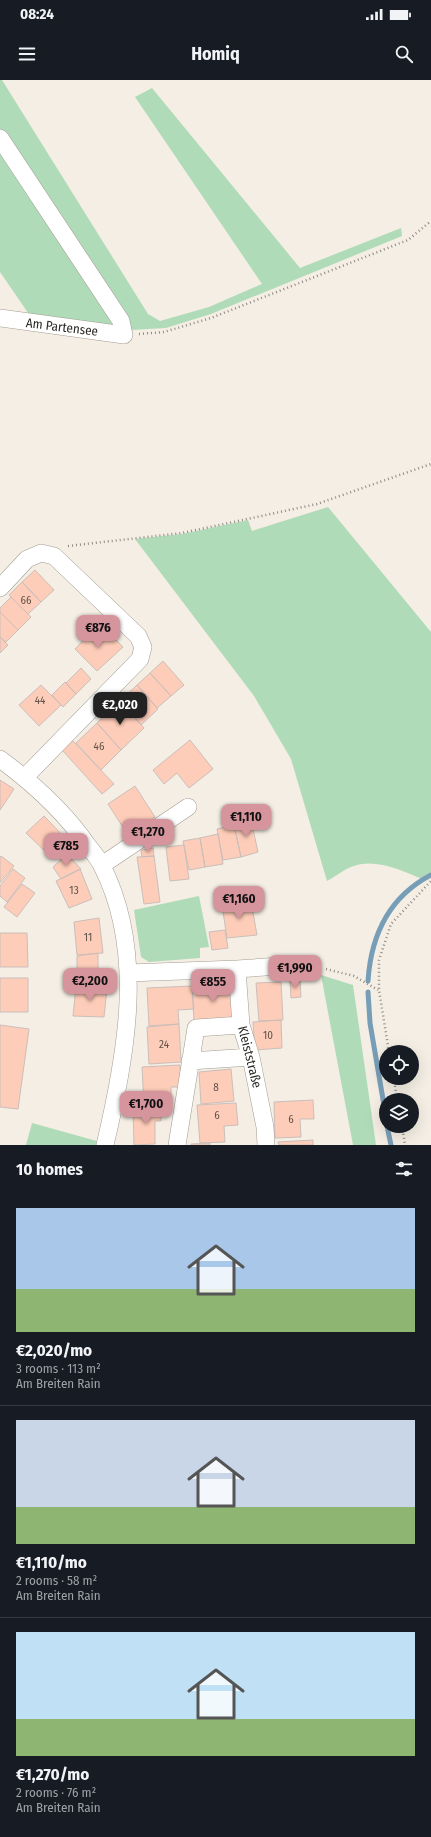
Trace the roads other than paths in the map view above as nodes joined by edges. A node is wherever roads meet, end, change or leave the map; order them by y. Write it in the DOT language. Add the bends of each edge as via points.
graph roads {
  1 [pos="0,138"];
  2 [pos="0,318"];
  3 [pos="0,588"];
  4 [pos="0,759"];
  5 [pos="25,777"];
  6 [pos="188,807"];
  7 [pos="102,865"];
  8 [pos="310,964"];
  9 [pos="237,969"];
  10 [pos="128,973"];
  11 [pos="241,1025"];
  12 [pos="251,1057"];
  13 [pos="190,1061"];
  14 [pos="105,1145"];
  15 [pos="177,1145"];
  16 [pos="266,1145"];
  1 -- 2 [label="street, Am Partensee" via="121,321 124,335"];
  3 -- 5 [label="street" via="27,559 41,553 54,556 138,636 143,647 140,659"];
  4 -- 5 [label="street"];
  5 -- 7 [label="street" via="55,804"];
  6 -- 7 [label="street"];
  7 -- 10 [label="street" via="116,900 125,938"];
  8 -- 9 [label="street"];
  9 -- 10 [label="street"];
  9 -- 11 [label="street, Kleiststraße"];
  10 -- 14 [label="street" via="119,1087"];
  11 -- 12 [label="street, Kleiststraße"];
  11 -- 13 [label="street" via="196,1028"];
  12 -- 13 [label="street"];
  12 -- 16 [label="street, Kleiststraße" via="265,1127"];
  13 -- 15 [label="street"];
}
